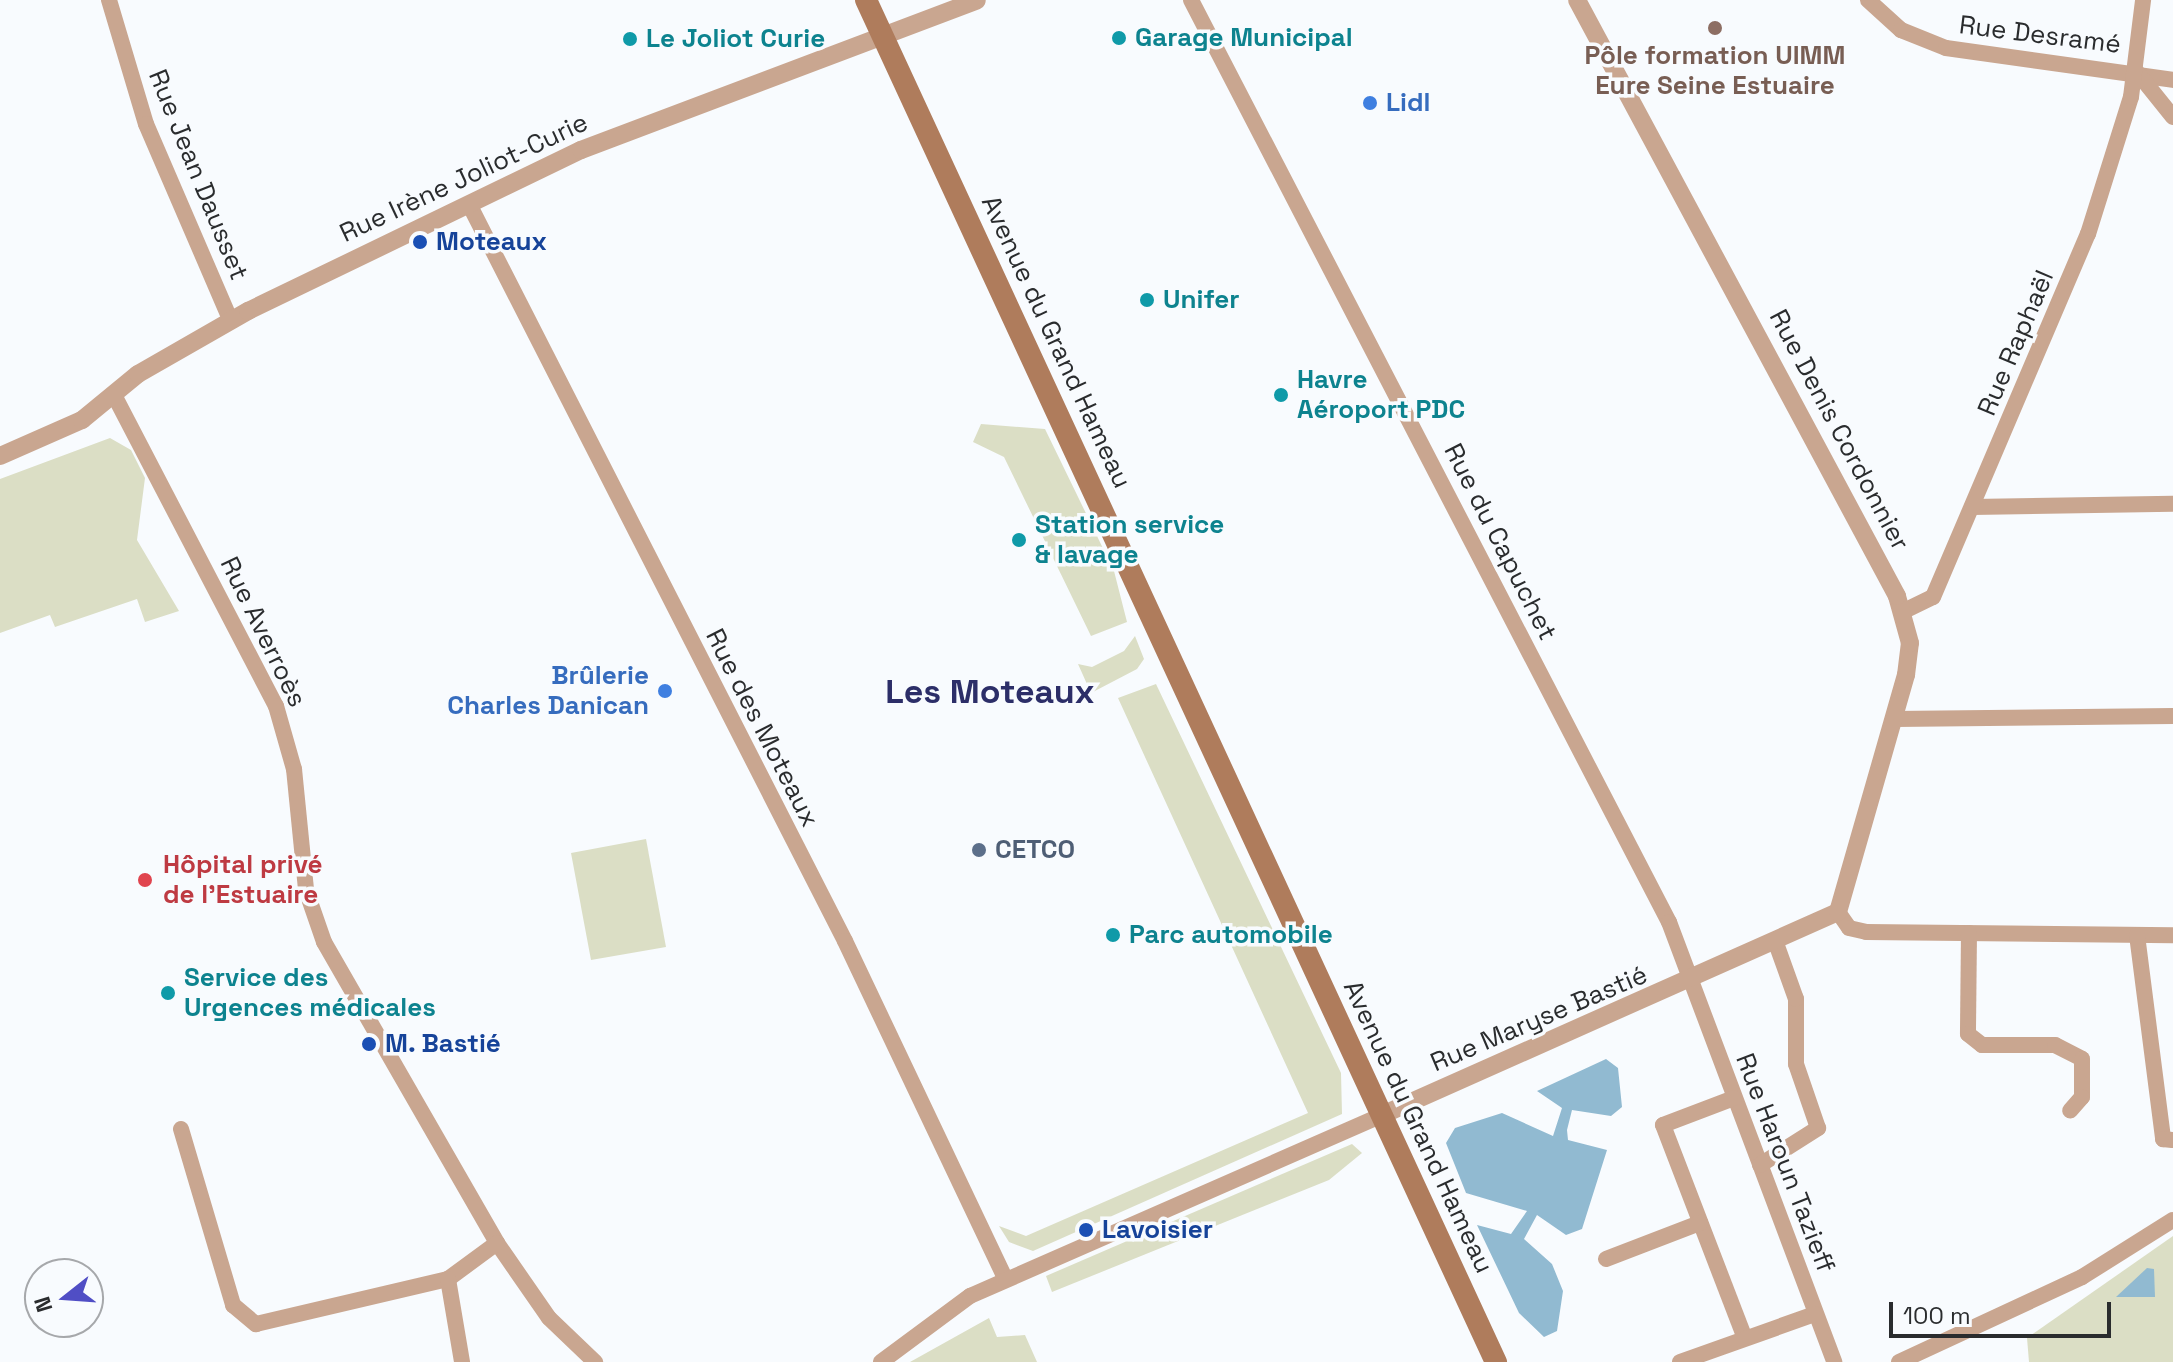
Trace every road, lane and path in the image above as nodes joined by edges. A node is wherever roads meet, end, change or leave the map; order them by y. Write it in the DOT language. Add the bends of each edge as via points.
graph roads {
  1 [pos="109,0"];
  2 [pos="866,0"];
  3 [pos="977,0"];
  4 [pos="1191,0"];
  5 [pos="1577,0"];
  6 [pos="1868,0"];
  7 [pos="2143,0"];
  8 [pos="2136,71"];
  9 [pos="2173,80"];
  10 [pos="2173,117"];
  11 [pos="469,204"];
  12 [pos="231,321"];
  13 [pos="114,395"];
  14 [pos="0,456"];
  15 [pos="2173,504"];
  16 [pos="1972,507"];
  17 [pos="1904,611"];
  18 [pos="2173,716"];
  19 [pos="1895,719"];
  20 [pos="1838,912"];
  21 [pos="1969,933"];
  22 [pos="2137,935"];
  23 [pos="2173,935"];
  24 [pos="1776,943"];
  25 [pos="1691,981"];
  26 [pos="1734,1098"];
  27 [pos="2070,1111"];
  28 [pos="1382,1115"];
  29 [pos="181,1129"];
  30 [pos="2172,1140"];
  31 [pos="1760,1165"];
  32 [pos="2173,1220"];
  33 [pos="1700,1223"];
  34 [pos="497,1243"];
  35 [pos="1606,1259"];
  36 [pos="1005,1278"];
  37 [pos="448,1279"];
  38 [pos="1815,1314"];
  39 [pos="1744,1336"];
  40 [pos="462,1362"];
  41 [pos="595,1362"];
  42 [pos="881,1362"];
  43 [pos="1496,1362"];
  44 [pos="1680,1362"];
  45 [pos="1834,1362"];
  46 [pos="1899,1362"];
  1 -- 12 [label="street, Rue Jean Dausset" via="146,124"];
  2 -- 28 [label="main road, Avenue du Grand Hameau"];
  3 -- 11 [label="street, Rue Irène Joliot-Curie" via="668,113"];
  4 -- 25 [label="street, Rue du Capuchet" via="1669,922"];
  5 -- 17 [label="street, Rue Denis Cordonnier"];
  6 -- 8 [label="street, Rue Desramé" via="1901,30 1946,48"];
  7 -- 8 [label="street, Rue Raphaël"];
  8 -- 9 [label="street, Rue Desramé"];
  8 -- 10 [label="street"];
  8 -- 16 [label="street, Rue Raphaël" via="2088,234"];
  11 -- 12 [label="street, Rue Irène Joliot-Curie"];
  11 -- 36 [label="street, Rue des Moteaux" via="845,941"];
  12 -- 13 [label="street, Rue Irène Joliot-Curie"];
  13 -- 14 [label="street, Rue Irène Joliot-Curie" via="82,420"];
  13 -- 34 [label="street, Rue Averroès" via="276,706 296,782 306,890 324,942"];
  15 -- 16 [label="street"];
  16 -- 17 [label="street, Rue Raphaël" via="1933,597"];
  17 -- 19 [label="street, Rue Denis Cordonnier" via="1910,643"];
  18 -- 19 [label="street"];
  19 -- 20 [label="street, Rue Denis Cordonnier"];
  20 -- 21 [label="street" via="1849,928 1866,932"];
  20 -- 24 [label="street, Rue Maryse Bastié"];
  21 -- 22 [label="street"];
  21 -- 27 [label="street" via="1968,1034 1982,1045 2055,1045 2082,1059 2082,1097"];
  22 -- 23 [label="street"];
  22 -- 30 [label="street" via="2163,1139"];
  24 -- 25 [label="street, Rue Maryse Bastié"];
  24 -- 31 [label="street" via="1796,999 1796,1064 1818,1128"];
  25 -- 26 [label="street, Rue Haroun Tazieff"];
  25 -- 28 [label="street, Rue Maryse Bastié"];
  26 -- 31 [label="street, Rue Haroun Tazieff"];
  26 -- 33 [label="street" via="1663,1125"];
  28 -- 36 [label="street, Rue Maryse Bastié"];
  28 -- 43 [label="main road, Avenue du Grand Hameau"];
  29 -- 37 [label="street" via="233,1305 256,1324"];
  31 -- 38 [label="street, Rue Haroun Tazieff"];
  32 -- 46 [label="street" via="2082,1277"];
  33 -- 35 [label="street"];
  33 -- 39 [label="street"];
  34 -- 37 [label="street"];
  34 -- 41 [label="street" via="549,1318"];
  36 -- 42 [label="street, Rue Maryse Bastié" via="904,1338"];
  37 -- 40 [label="street"];
  38 -- 39 [label="street"];
  38 -- 45 [label="street, Rue Haroun Tazieff"];
  39 -- 44 [label="street"];
}
